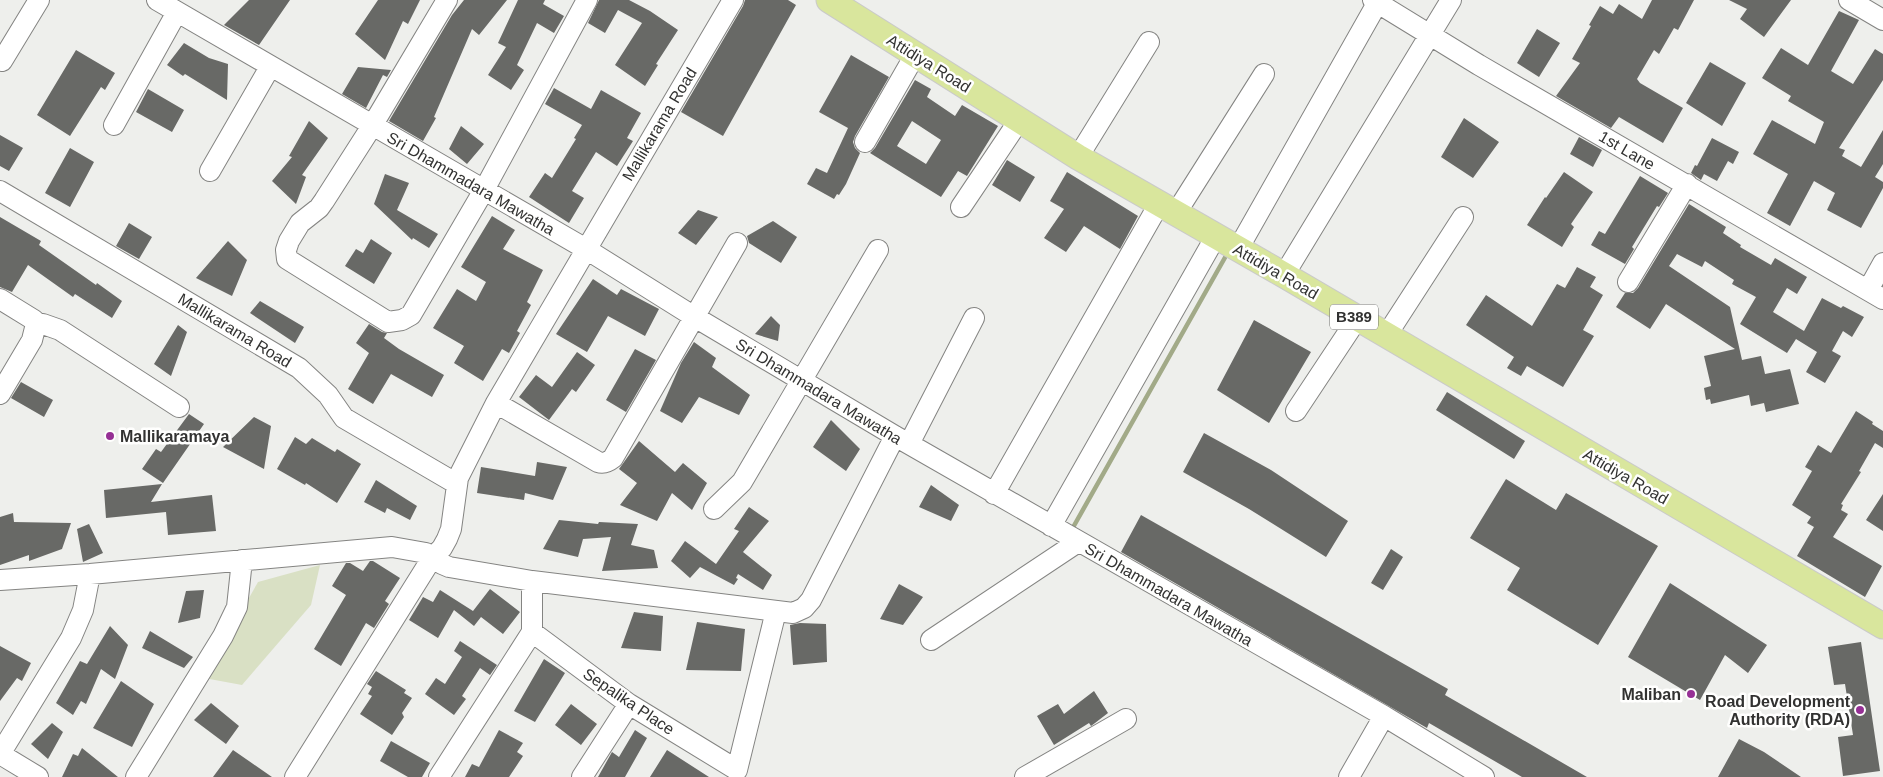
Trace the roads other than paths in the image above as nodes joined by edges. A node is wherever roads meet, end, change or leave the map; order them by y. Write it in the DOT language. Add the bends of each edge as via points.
graph roads {
  1 [pos="39,0"];
  2 [pos="447,0"];
  3 [pos="587,0"];
  4 [pos="733,0"];
  5 [pos="829,0"];
  6 [pos="1451,0"];
  7 [pos="1849,0"];
  8 [pos="1377,1"];
  9 [pos="171,5"];
  10 [pos="1883,20"];
  11 [pos="1431,35"];
  12 [pos="1149,42"];
  13 [pos="916,55"];
  14 [pos="2,61"];
  15 [pos="270,67"];
  16 [pos="1264,74"];
  17 [pos="1020,119"];
  18 [pos="114,125"];
  19 [pos="372,126"];
  20 [pos="865,142"];
  21 [pos="1078,156"];
  22 [pos="210,171"];
  23 [pos="1687,184"];
  24 [pos="484,190"];
  25 [pos="0,191"];
  26 [pos="961,206"];
  27 [pos="1167,208"];
  28 [pos="1462,217"];
  29 [pos="1216,236"];
  30 [pos="737,243"];
  31 [pos="586,249"];
  32 [pos="1238,249"];
  33 [pos="878,250"];
  34 [pos="1883,263"];
  35 [pos="1284,275"];
  36 [pos="1628,282"];
  37 [pos="1875,294"];
  38 [pos="0,299"];
  39 [pos="694,316"];
  40 [pos="974,318"];
  41 [pos="1357,318"];
  42 [pos="36,324"];
  43 [pos="1386,336"];
  44 [pos="802,382"];
  45 [pos="0,394"];
  46 [pos="496,403"];
  47 [pos="179,407"];
  48 [pos="1296,411"];
  49 [pos="902,440"];
  50 [pos="457,484"];
  51 [pos="994,494"];
  52 [pos="714,509"];
  53 [pos="1051,526"];
  54 [pos="1078,542"];
  55 [pos="432,558"];
  56 [pos="242,560"];
  57 [pos="90,574"];
  58 [pos="0,580"];
  59 [pos="532,581"];
  60 [pos="776,611"];
  61 [pos="1883,626"];
  62 [pos="532,632"];
  63 [pos="931,640"];
  64 [pos="628,704"];
  65 [pos="1384,716"];
  66 [pos="1126,719"];
  67 [pos="0,754"];
  68 [pos="732,772"];
  69 [pos="1474,774"];
  70 [pos="38,777"];
  71 [pos="136,777"];
  72 [pos="295,777"];
  73 [pos="439,777"];
  74 [pos="582,777"];
  75 [pos="1025,777"];
  76 [pos="1350,777"];
  1 -- 14 [label="street"];
  2 -- 19 [label="street"];
  3 -- 24 [label="street"];
  4 -- 31 [label="street, Mallikarama Road"];
  5 -- 13 [label="main road, Attidiya Road / B389"];
  6 -- 11 [label="street"];
  7 -- 10 [label="street"];
  8 -- 11 [label="street, 1st Lane"];
  8 -- 32 [label="street"];
  9 -- 15 [label="street, Sri Dhammadara Mawatha"];
  9 -- 18 [label="street"];
  11 -- 23 [label="street, 1st Lane"];
  11 -- 35 [label="street"];
  12 -- 21 [label="street"];
  13 -- 17 [label="main road, Attidiya Road / B389"];
  13 -- 20 [label="street"];
  15 -- 19 [label="street, Sri Dhammadara Mawatha"];
  15 -- 22 [label="street"];
  16 -- 27 [label="street"];
  17 -- 21 [label="main road, Attidiya Road / B389"];
  17 -- 26 [label="street"];
  19 -- 24 [label="street, Sri Dhammadara Mawatha"];
  19 -- 24 [label="street" via="319,208 300,223 289,241 286,255 287,259 388,322 402,320 411,314"];
  21 -- 27 [label="main road, Attidiya Road / B389"];
  23 -- 36 [label="street"];
  23 -- 37 [label="street, 1st Lane"];
  24 -- 31 [label="street, Sri Dhammadara Mawatha"];
  25 -- 50 [label="street, Mallikarama Road" via="299,368 328,396 344,418"];
  27 -- 29 [label="main road, Attidiya Road / B389"];
  27 -- 51 [label="street"];
  28 -- 43 [label="street"];
  29 -- 32 [label="main road, Attidiya Road / B389"];
  29 -- 53 [label="street"];
  30 -- 39 [label="street"];
  31 -- 39 [label="street, Sri Dhammadara Mawatha"];
  31 -- 46 [label="street, Mallikarama Road"];
  32 -- 35 [label="main road, Attidiya Road / B389"];
  33 -- 44 [label="street"];
  34 -- 37 [label="street"];
  35 -- 41 [label="main road, Attidiya Road / B389"];
  38 -- 42 [label="street"];
  39 -- 44 [label="street, Sri Dhammadara Mawatha"];
  39 -- 46 [label="street" via="613,458 606,463 598,462"];
  40 -- 49 [label="street"];
  41 -- 43 [label="main road, Attidiya Road / B389"];
  41 -- 48 [label="street"];
  42 -- 45 [label="street" via="32,340"];
  42 -- 47 [label="street" via="60,330"];
  43 -- 61 [label="main road, Attidiya Road / B389"];
  44 -- 49 [label="street, Sri Dhammadara Mawatha"];
  44 -- 52 [label="street" via="742,482"];
  46 -- 50 [label="street, Mallikarama Road"];
  49 -- 51 [label="street, Sri Dhammadara Mawatha"];
  49 -- 60 [label="street" via="811,600 793,613"];
  50 -- 55 [label="street, Mallikarama Road" via="451,530 442,548"];
  51 -- 53 [label="street, Sri Dhammadara Mawatha"];
  53 -- 54 [label="street, Sri Dhammadara Mawatha"];
  54 -- 63 [label="street"];
  54 -- 65 [label="street, Sri Dhammadara Mawatha"];
  55 -- 56 [label="street" via="426,553 392,547"];
  55 -- 59 [label="street" via="449,567"];
  55 -- 72 [label="street, Mallikarama Road"];
  56 -- 57 [label="street"];
  56 -- 71 [label="street" via="237,606 223,636"];
  57 -- 58 [label="street"];
  57 -- 67 [label="street" via="83,610 71,638"];
  59 -- 60 [label="street"];
  59 -- 62 [label="street"];
  60 -- 68 [label="street, Sepalika Place"];
  62 -- 64 [label="street, Sepalika Place"];
  62 -- 73 [label="street"];
  64 -- 68 [label="street, Sepalika Place"];
  64 -- 74 [label="street"];
  65 -- 69 [label="street, Sri Dhammadara Mawatha"];
  65 -- 76 [label="street"];
  66 -- 75 [label="street"];
  67 -- 70 [label="street"];
}
